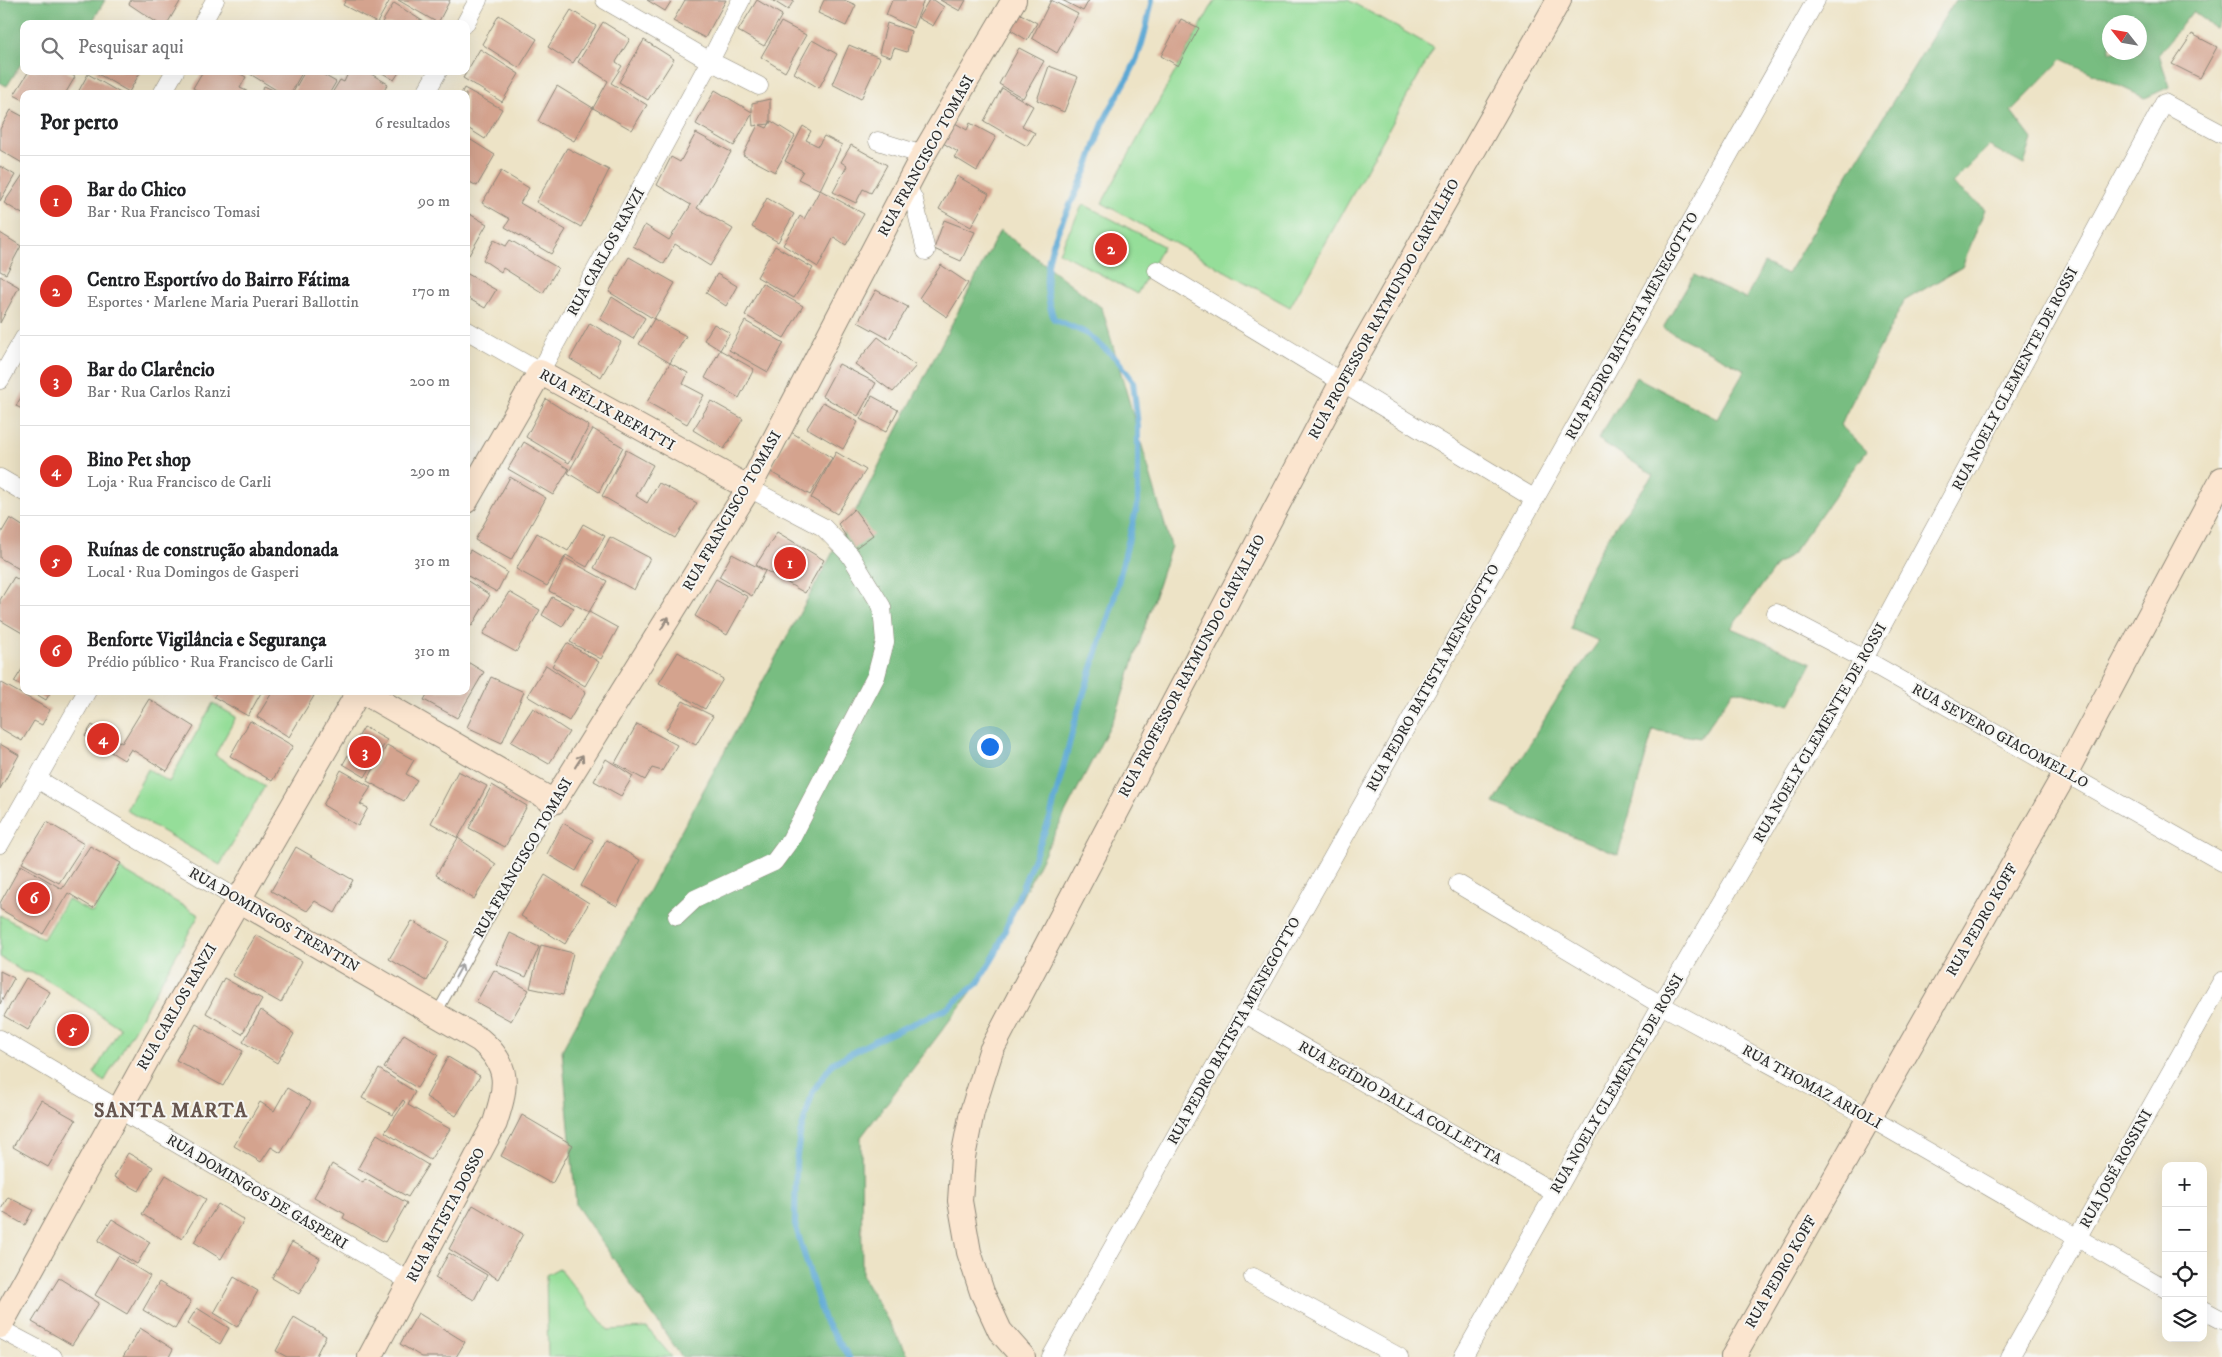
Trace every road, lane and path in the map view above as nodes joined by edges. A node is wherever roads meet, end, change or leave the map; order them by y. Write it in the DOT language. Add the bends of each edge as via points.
graph roads {
  1 [pos="215,0"];
  2 [pos="478,0"];
  3 [pos="605,0"];
  4 [pos="741,0"];
  5 [pos="1014,0"];
  6 [pos="1559,0"];
  7 [pos="1816,0"];
  8 [pos="204,20"];
  9 [pos="467,20"];
  10 [pos="710,61"];
  11 [pos="173,75"];
  12 [pos="436,75"];
  13 [pos="759,86"];
  14 [pos="164,90"];
  15 [pos="427,90"];
  16 [pos="2222,134"];
  17 [pos="878,141"];
  18 [pos="924,155"];
  19 [pos="907,186"];
  20 [pos="926,251"];
  21 [pos="1157,270"];
  22 [pos="470,332"];
  23 [pos="20,345"];
  24 [pos="540,372"];
  25 [pos="0,380"];
  26 [pos="1342,382"];
  27 [pos="0,478"];
  28 [pos="2222,479"];
  29 [pos="749,488"];
  30 [pos="20,490"];
  31 [pos="470,494"];
  32 [pos="1535,499"];
  33 [pos="1776,613"];
  34 [pos="1864,659"];
  35 [pos="85,695"];
  36 [pos="358,695"];
  37 [pos="367,695"];
  38 [pos="2066,772"];
  39 [pos="37,779"];
  40 [pos="554,802"];
  41 [pos="0,844"];
  42 [pos="2222,862"];
  43 [pos="1458,884"];
  44 [pos="239,900"];
  45 [pos="677,916"];
  46 [pos="2222,981"];
  47 [pos="1661,1005"];
  48 [pos="1244,1013"];
  49 [pos="436,1014"];
  50 [pos="0,1039"];
  51 [pos="503,1068"];
  52 [pos="120,1109"];
  53 [pos="1870,1118"];
  54 [pos="1555,1193"];
  55 [pos="2076,1239"];
  56 [pos="1254,1277"];
  57 [pos="411,1282"];
  58 [pos="2162,1287"];
  59 [pos="2207,1312"];
  60 [pos="2222,1320"];
  61 [pos="0,1328"];
  62 [pos="53,1357"];
  63 [pos="370,1357"];
  64 [pos="1023,1357"];
  65 [pos="1051,1357"];
  66 [pos="1399,1357"];
  67 [pos="1463,1357"];
  68 [pos="1733,1357"];
  69 [pos="2010,1357"];
  1 -- 8 [label="street"];
  2 -- 9 [label="street"];
  3 -- 10 [label="street"];
  4 -- 10 [label="street, RUA CARLOS RANZI"];
  5 -- 18 [label="main road, RUA FRANCISCO TOMASI"];
  6 -- 26 [label="main road, RUA PROFESSOR RAYMUNDO CARVALHO"];
  7 -- 32 [label="street, RUA PEDRO BATISTA MENEGOTTO"];
  10 -- 13 [label="street"];
  10 -- 24 [label="street, RUA CARLOS RANZI"];
  11 -- 14 [label="street"];
  12 -- 15 [label="street"];
  16 -- 34 [label="street, RUA NOELY CLEMENTE DE ROSSI" via="2164,103"];
  17 -- 18 [label="street"];
  18 -- 19 [label="main road, RUA FRANCISCO TOMASI"];
  19 -- 20 [label="street" via="914,200"];
  19 -- 29 [label="main road, RUA FRANCISCO TOMASI"];
  21 -- 26 [label="street"];
  22 -- 24 [label="street, RUA FÉLIX REFATTI"];
  23 -- 25 [label="street"];
  24 -- 29 [label="main road, RUA FÉLIX REFATTI"];
  24 -- 31 [label="main road, RUA CARLOS RANZI"];
  26 -- 32 [label="street"];
  26 -- 64 [label="main road, RUA PROFESSOR RAYMUNDO CARVALHO" via="992,1050 972,1112 962,1157 960,1200 969,1252 982,1292 1000,1331"];
  27 -- 30 [label="street"];
  28 -- 38 [label="main road, RUA PEDRO KOFF"];
  40 -- 29 [label="main road, RUA FRANCISCO TOMASI, one-way"];
  29 -- 45 [label="street" via="822,527 850,555 882,607 885,642 876,676 791,839 774,862 695,899"];
  32 -- 48 [label="street, RUA PEDRO BATISTA MENEGOTTO"];
  33 -- 34 [label="street, RUA SEVERO GIACOMELLO"];
  34 -- 38 [label="street, RUA SEVERO GIACOMELLO"];
  34 -- 47 [label="street, RUA NOELY CLEMENTE DE ROSSI"];
  35 -- 39 [label="street"];
  36 -- 44 [label="main road, RUA CARLOS RANZI"];
  37 -- 40 [label="main road"];
  38 -- 42 [label="street, RUA SEVERO GIACOMELLO"];
  38 -- 53 [label="main road, RUA PEDRO KOFF"];
  39 -- 41 [label="street"];
  39 -- 44 [label="street, RUA DOMINGOS TRENTIN"];
  49 -- 40 [label="lane, RUA FRANCISCO TOMASI, one-way"];
  43 -- 47 [label="street, RUA THOMAZ ARIOLI"];
  44 -- 49 [label="main road, RUA DOMINGOS TRENTIN"];
  44 -- 52 [label="main road, RUA CARLOS RANZI"];
  46 -- 55 [label="street, RUA JOSÉ ROSSINI"];
  47 -- 53 [label="street, RUA THOMAZ ARIOLI"];
  47 -- 54 [label="street, RUA NOELY CLEMENTE DE ROSSI"];
  48 -- 54 [label="street, RUA EGÍDIO DALLA COLLETTA"];
  48 -- 65 [label="street, RUA PEDRO BATISTA MENEGOTTO"];
  49 -- 51 [label="main road, RUA DOMINGOS TRENTIN" via="480,1040 492,1050"];
  50 -- 52 [label="street, RUA DOMINGOS DE GASPERI"];
  51 -- 57 [label="main road, RUA BATISTA DOSSO" via="505,1091 495,1123"];
  52 -- 57 [label="street, RUA DOMINGOS DE GASPERI"];
  52 -- 61 [label="main road, RUA CARLOS RANZI"];
  53 -- 55 [label="street, RUA THOMAZ ARIOLI"];
  53 -- 68 [label="main road, RUA PEDRO KOFF"];
  54 -- 67 [label="street, RUA NOELY CLEMENTE DE ROSSI"];
  55 -- 58 [label="street, RUA THOMAZ ARIOLI"];
  55 -- 69 [label="street, RUA JOSÉ ROSSINI"];
  56 -- 66 [label="street"];
  57 -- 63 [label="main road, RUA BATISTA DOSSO"];
  59 -- 60 [label="street"];
  61 -- 62 [label="street"];
}
